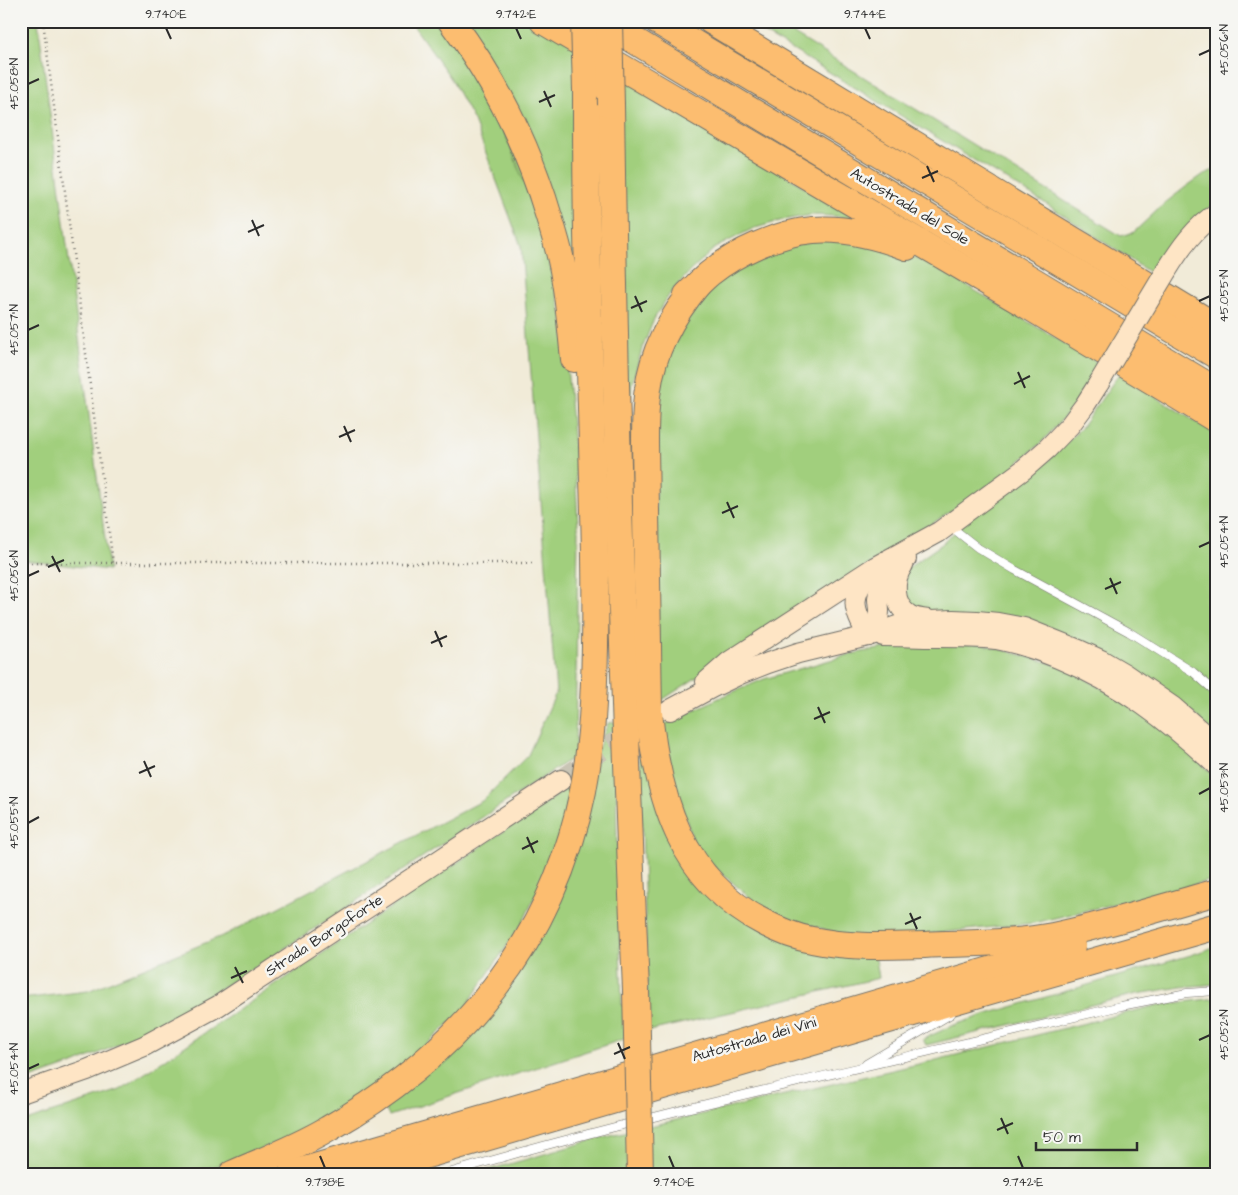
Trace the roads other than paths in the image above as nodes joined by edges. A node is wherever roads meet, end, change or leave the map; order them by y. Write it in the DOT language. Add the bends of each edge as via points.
graph roads {
  1 [pos="450,21"];
  2 [pos="543,21"];
  3 [pos="584,21"];
  4 [pos="602,21"];
  5 [pos="609,21"];
  6 [pos="657,21"];
  7 [pos="711,21"];
  8 [pos="1217,213"];
  9 [pos="699,283"];
  10 [pos="1033,309"];
  11 [pos="1217,327"];
  12 [pos="1217,356"];
  13 [pos="1217,390"];
  14 [pos="1217,420"];
  15 [pos="938,533"];
  16 [pos="875,567"];
  17 [pos="930,621"];
  18 [pos="868,636"];
  19 [pos="623,665"];
  20 [pos="595,671"];
  21 [pos="1217,693"];
  22 [pos="690,698"];
  23 [pos="670,710"];
  24 [pos="1217,745"];
  25 [pos="1217,766"];
  26 [pos="561,780"];
  27 [pos="1217,892"];
  28 [pos="1217,904"];
  29 [pos="1217,926"];
  30 [pos="988,991"];
  31 [pos="1217,991"];
  32 [pos="860,1068"];
  33 [pos="21,1093"];
  34 [pos="232,1174"];
  35 [pos="291,1174"];
  36 [pos="362,1174"];
  37 [pos="445,1174"];
  38 [pos="640,1174"];
  1 -- 20 [label="highway" via="475,55 512,119 532,166 564,274 581,458 585,602"];
  2 -- 10 [label="highway"];
  3 -- 20 [label="highway, bridge"];
  4 -- 13 [label="highway, Autostrada del Sole"];
  5 -- 19 [label="highway, bridge"];
  6 -- 12 [label="highway, Autostrada del Sole"];
  7 -- 11 [label="highway"];
  8 -- 15 [label="main road, bridge" via="1191,236 1176,255 1070,425 1023,470"];
  9 -- 10 [label="highway" via="752,248 784,235 838,230 909,247"];
  9 -- 19 [label="highway" via="663,325 640,386 632,512 633,575"];
  9 -- 27 [label="highway" via="677,312 654,361 645,410 645,452 652,739 661,784 674,824 705,877 735,905 771,926 811,940 864,947 993,942 1051,936"];
  10 -- 14 [label="highway"];
  15 -- 16 [label="main road"];
  15 -- 17 [label="main road" via="906,562 895,585 897,600 906,613"];
  15 -- 18 [label="main road" via="887,575 879,592 878,620"];
  15 -- 21 [label="lane" via="978,548 1129,632 1193,672"];
  16 -- 18 [label="main road" via="858,590 855,608"];
  16 -- 22 [label="main road" via="729,662"];
  17 -- 18 [label="main road" via="909,622"];
  17 -- 24 [label="main road" via="977,621 1024,628 1079,650 1150,691"];
  18 -- 22 [label="main road" via="768,663"];
  18 -- 25 [label="main road" via="974,637 1022,644 1039,650 1088,671 1132,697 1178,731"];
  19 -- 38 [label="highway, bridge"];
  20 -- 34 [label="highway" via="587,767 573,829 546,904 506,973 455,1034 396,1086 326,1131"];
  22 -- 23 [label="main road"];
  26 -- 33 [label="main road, Strada Borgoforte" via="218,1006 144,1046"];
  28 -- 35 [label="highway, Autostrada dei Vini"];
  29 -- 30 [label="highway, Autostrada dei Vini"];
  30 -- 32 [label="lane"];
  30 -- 36 [label="highway, Autostrada dei Vini"];
  31 -- 32 [label="lane" via="1129,1004"];
  32 -- 37 [label="lane" via="657,1116"];
}
